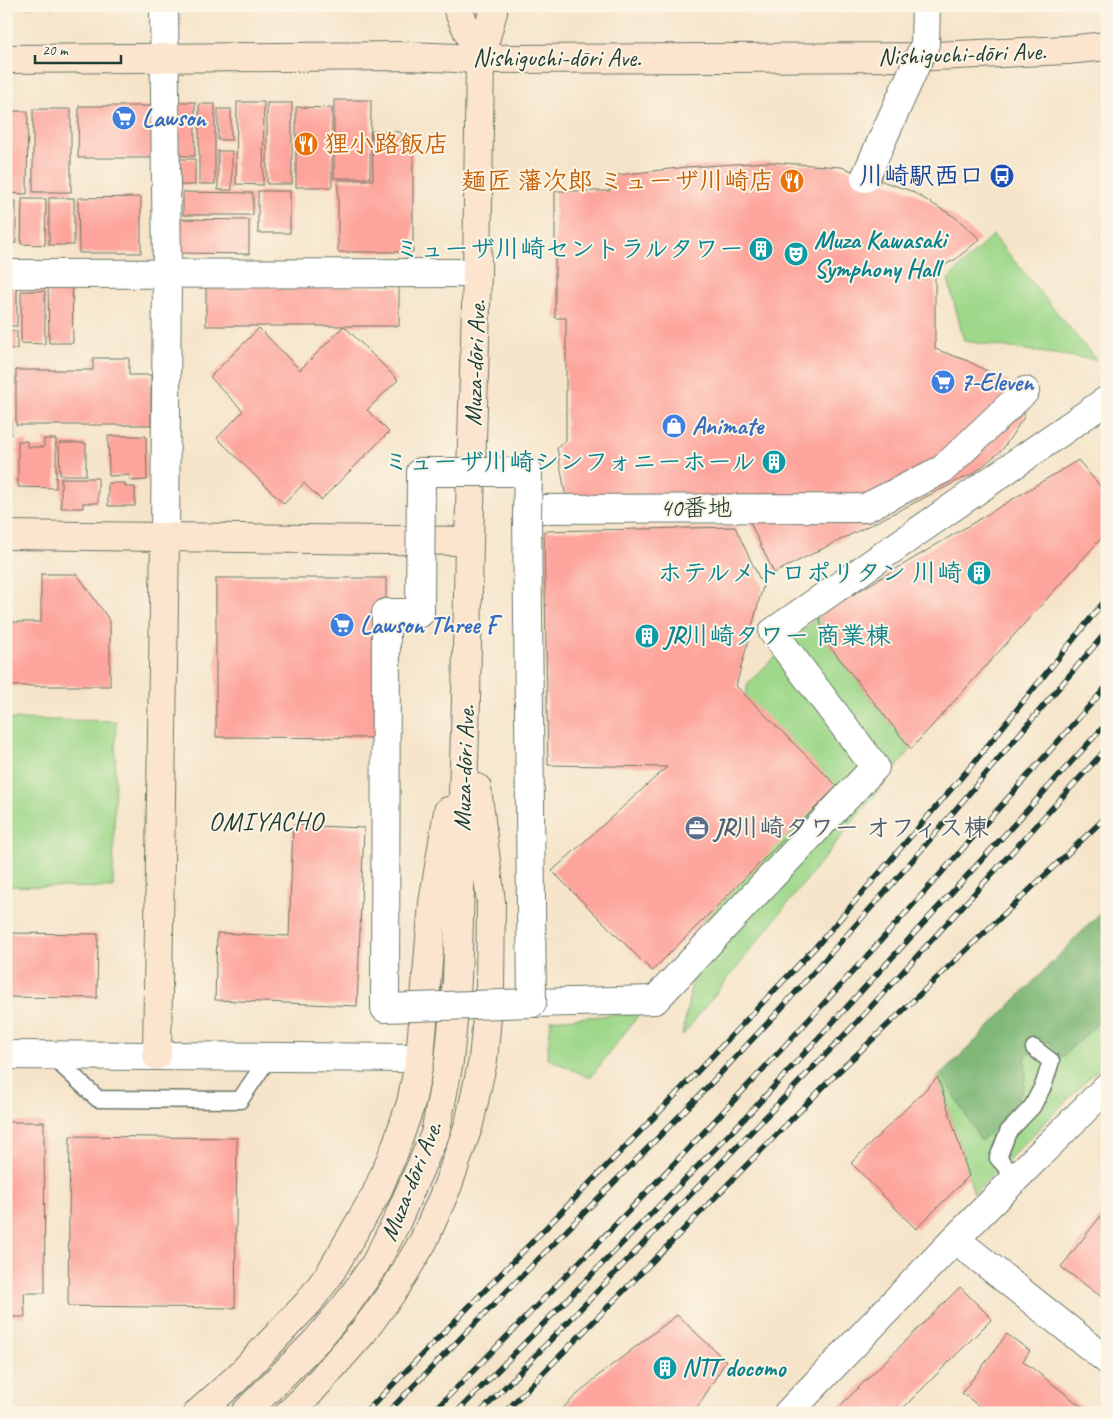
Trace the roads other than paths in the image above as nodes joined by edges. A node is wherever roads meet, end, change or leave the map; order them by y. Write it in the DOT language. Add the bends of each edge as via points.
graph roads {
  1 [pos="164,6"];
  2 [pos="458,6"];
  3 [pos="493,6"];
  4 [pos="926,6"];
  5 [pos="1107,46"];
  6 [pos="6,59"];
  7 [pos="164,59"];
  8 [pos="480,59"];
  9 [pos="865,178"];
  10 [pos="477,272"];
  11 [pos="167,273"];
  12 [pos="6,274"];
  13 [pos="1025,391"];
  14 [pos="1107,400"];
  15 [pos="528,509"];
  16 [pos="6,535"];
  17 [pos="165,537"];
  18 [pos="469,541"];
  19 [pos="466,700"];
  20 [pos="532,1003"];
  21 [pos="1034,1048"];
  22 [pos="6,1055"];
  23 [pos="52,1056"];
  24 [pos="157,1056"];
  25 [pos="269,1057"];
  26 [pos="420,1058"];
  27 [pos="1107,1087"];
  28 [pos="1016,1178"];
  29 [pos="955,1239"];
  30 [pos="1107,1360"];
  31 [pos="198,1413"];
  32 [pos="245,1413"];
  33 [pos="289,1413"];
  34 [pos="788,1413"];
  1 -- 7 [label="street"];
  2 -- 8 [label="street, Muza-dōri Ave."];
  3 -- 8 [label="street, Muza-dōri Ave."];
  4 -- 9 [label="street, bridge" via="925,44"];
  5 -- 8 [label="street, Nishiguchi-dōri Ave." via="911,57"];
  6 -- 7 [label="street, Nishiguchi-dōri Ave."];
  7 -- 8 [label="street, Nishiguchi-dōri Ave." via="399,56"];
  7 -- 11 [label="street"];
  8 -- 10 [label="street, Muza-dōri Ave."];
  10 -- 11 [label="street"];
  10 -- 18 [label="street, Muza-dōri Ave."];
  11 -- 12 [label="street"];
  11 -- 17 [label="street"];
  13 -- 15 [label="street, 40番地" via="943,469 865,508"];
  14 -- 20 [label="street" via="773,632 874,767 655,1000"];
  15 -- 20 [label="street, bridge"];
  15 -- 20 [label="street, bridge" via="528,472 421,472 420,612 386,613 385,1008"];
  16 -- 17 [label="street"];
  17 -- 18 [label="street"];
  17 -- 24 [label="street"];
  18 -- 19 [label="street, Muza-dōri Ave."];
  19 -- 26 [label="street" via="433,903"];
  19 -- 32 [label="street, Muza-dōri Ave." via="458,982 449,1061 435,1134 376,1264 317,1340"];
  19 -- 33 [label="street" via="491,902 490,986 483,1060 469,1124 448,1186 424,1240 396,1287 363,1332"];
  21 -- 28 [label="lane" via="1051,1061 1044,1084 1032,1107 1008,1132 998,1158"];
  22 -- 23 [label="street"];
  23 -- 24 [label="street"];
  23 -- 25 [label="lane" via="98,1099 240,1100"];
  24 -- 25 [label="street"];
  25 -- 26 [label="street"];
  26 -- 31 [label="street" via="411,1103 395,1149 376,1194 329,1275 308,1303 238,1377"];
  27 -- 28 [label="street"];
  28 -- 29 [label="street"];
  29 -- 30 [label="street"];
  29 -- 34 [label="street"];
}
